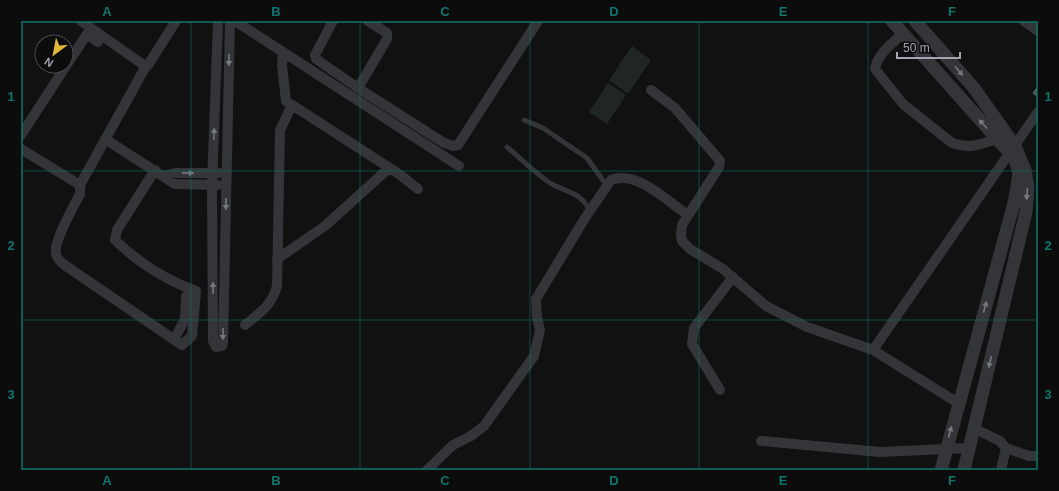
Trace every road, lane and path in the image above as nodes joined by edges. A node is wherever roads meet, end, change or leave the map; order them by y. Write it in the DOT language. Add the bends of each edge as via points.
graph roads {
  1 [pos="81,21"];
  2 [pos="176,21"];
  3 [pos="218,21"];
  4 [pos="230,21"];
  5 [pos="236,21"];
  6 [pos="333,21"];
  7 [pos="368,21"];
  8 [pos="538,21"];
  9 [pos="892,21"];
  10 [pos="915,21"];
  11 [pos="1024,21"];
  12 [pos="1038,31"];
  13 [pos="903,33"];
  14 [pos="283,53"];
  15 [pos="74,54"];
  16 [pos="144,69"];
  17 [pos="61,74"];
  18 [pos="358,88"];
  19 [pos="651,90"];
  20 [pos="292,106"];
  21 [pos="1038,112"];
  22 [pos="524,120"];
  23 [pos="1034,125"];
  24 [pos="21,135"];
  25 [pos="105,139"];
  26 [pos="996,139"];
  27 [pos="507,147"];
  28 [pos="21,149"];
  29 [pos="1012,150"];
  30 [pos="458,166"];
  31 [pos="389,168"];
  32 [pos="159,173"];
  33 [pos="213,173"];
  34 [pos="227,173"];
  35 [pos="212,185"];
  36 [pos="226,185"];
  37 [pos="80,186"];
  38 [pos="607,186"];
  39 [pos="418,188"];
  40 [pos="590,211"];
  41 [pos="688,215"];
  42 [pos="277,259"];
  43 [pos="733,277"];
  44 [pos="186,296"];
  45 [pos="245,325"];
  46 [pos="174,340"];
  47 [pos="873,350"];
  48 [pos="720,390"];
  49 [pos="958,403"];
  50 [pos="974,428"];
  51 [pos="761,441"];
  52 [pos="969,448"];
  53 [pos="1006,448"];
  54 [pos="946,450"];
  55 [pos="1038,456"];
  56 [pos="427,470"];
  57 [pos="941,470"];
  58 [pos="964,470"];
  59 [pos="1001,470"];
  1 -- 16 [label="street"];
  2 -- 16 [label="street"];
  33 -- 3 [label="street, one-way"];
  4 -- 34 [label="street, one-way"];
  5 -- 14 [label="street"];
  6 -- 18 [label="street" via="315,55 316,59"];
  7 -- 18 [label="street" via="387,33 387,39"];
  8 -- 18 [label="street" via="458,145 444,143"];
  9 -- 13 [label="street"];
  10 -- 29 [label="street, one-way" via="974,88"];
  11 -- 12 [label="street"];
  26 -- 13 [label="street, one-way"];
  13 -- 26 [label="street" via="882,54 875,69 904,104 952,143 975,147"];
  14 -- 20 [label="street" via="286,101"];
  14 -- 30 [label="street"];
  15 -- 16 [label="street" via="87,34"];
  16 -- 25 [label="street"];
  17 -- 24 [label="street"];
  19 -- 41 [label="street" via="675,108 720,161 719,167"];
  20 -- 31 [label="street"];
  20 -- 42 [label="street" via="280,130"];
  21 -- 23 [label="street"];
  22 -- 38 [label="lane" via="543,128 587,158"];
  23 -- 29 [label="street"];
  25 -- 32 [label="street"];
  25 -- 37 [label="street"];
  26 -- 29 [label="street"];
  27 -- 40 [label="lane" via="548,182 580,197"];
  28 -- 37 [label="street"];
  29 -- 47 [label="street"];
  49 -- 29 [label="street, one-way" via="1014,203 1019,174"];
  29 -- 50 [label="street, one-way" via="1025,170 1028,187 1026,212"];
  31 -- 39 [label="street"];
  31 -- 42 [label="street" via="325,226"];
  32 -- 33 [label="street, one-way"];
  32 -- 35 [label="street" via="175,184"];
  32 -- 46 [label="street" via="117,230 114,240 144,266 178,285 196,291 192,336 182,345"];
  33 -- 34 [label="street"];
  33 -- 35 [label="street"];
  34 -- 36 [label="street"];
  35 -- 36 [label="street"];
  36 -- 35 [label="street, one-way" via="223,343 222,346 216,347 213,341"];
  37 -- 46 [label="street" via="80,194 56,246 57,258"];
  38 -- 40 [label="street"];
  38 -- 41 [label="street" via="611,180 618,178 636,180"];
  40 -- 56 [label="street" via="536,299 540,330 534,356 484,426 453,445"];
  41 -- 43 [label="street" via="682,225 682,242"];
  42 -- 45 [label="street" via="277,286 274,296 263,311"];
  43 -- 47 [label="street" via="766,306 782,316"];
  43 -- 48 [label="street" via="694,328 692,344"];
  44 -- 46 [label="street" via="185,319"];
  47 -- 49 [label="street"];
  54 -- 49 [label="street, one-way"];
  50 -- 52 [label="street"];
  50 -- 53 [label="street" via="1000,441"];
  51 -- 54 [label="street" via="880,452"];
  52 -- 54 [label="street"];
  52 -- 58 [label="street"];
  53 -- 55 [label="street" via="1029,456"];
  53 -- 59 [label="street"];
  54 -- 57 [label="street"];
}
